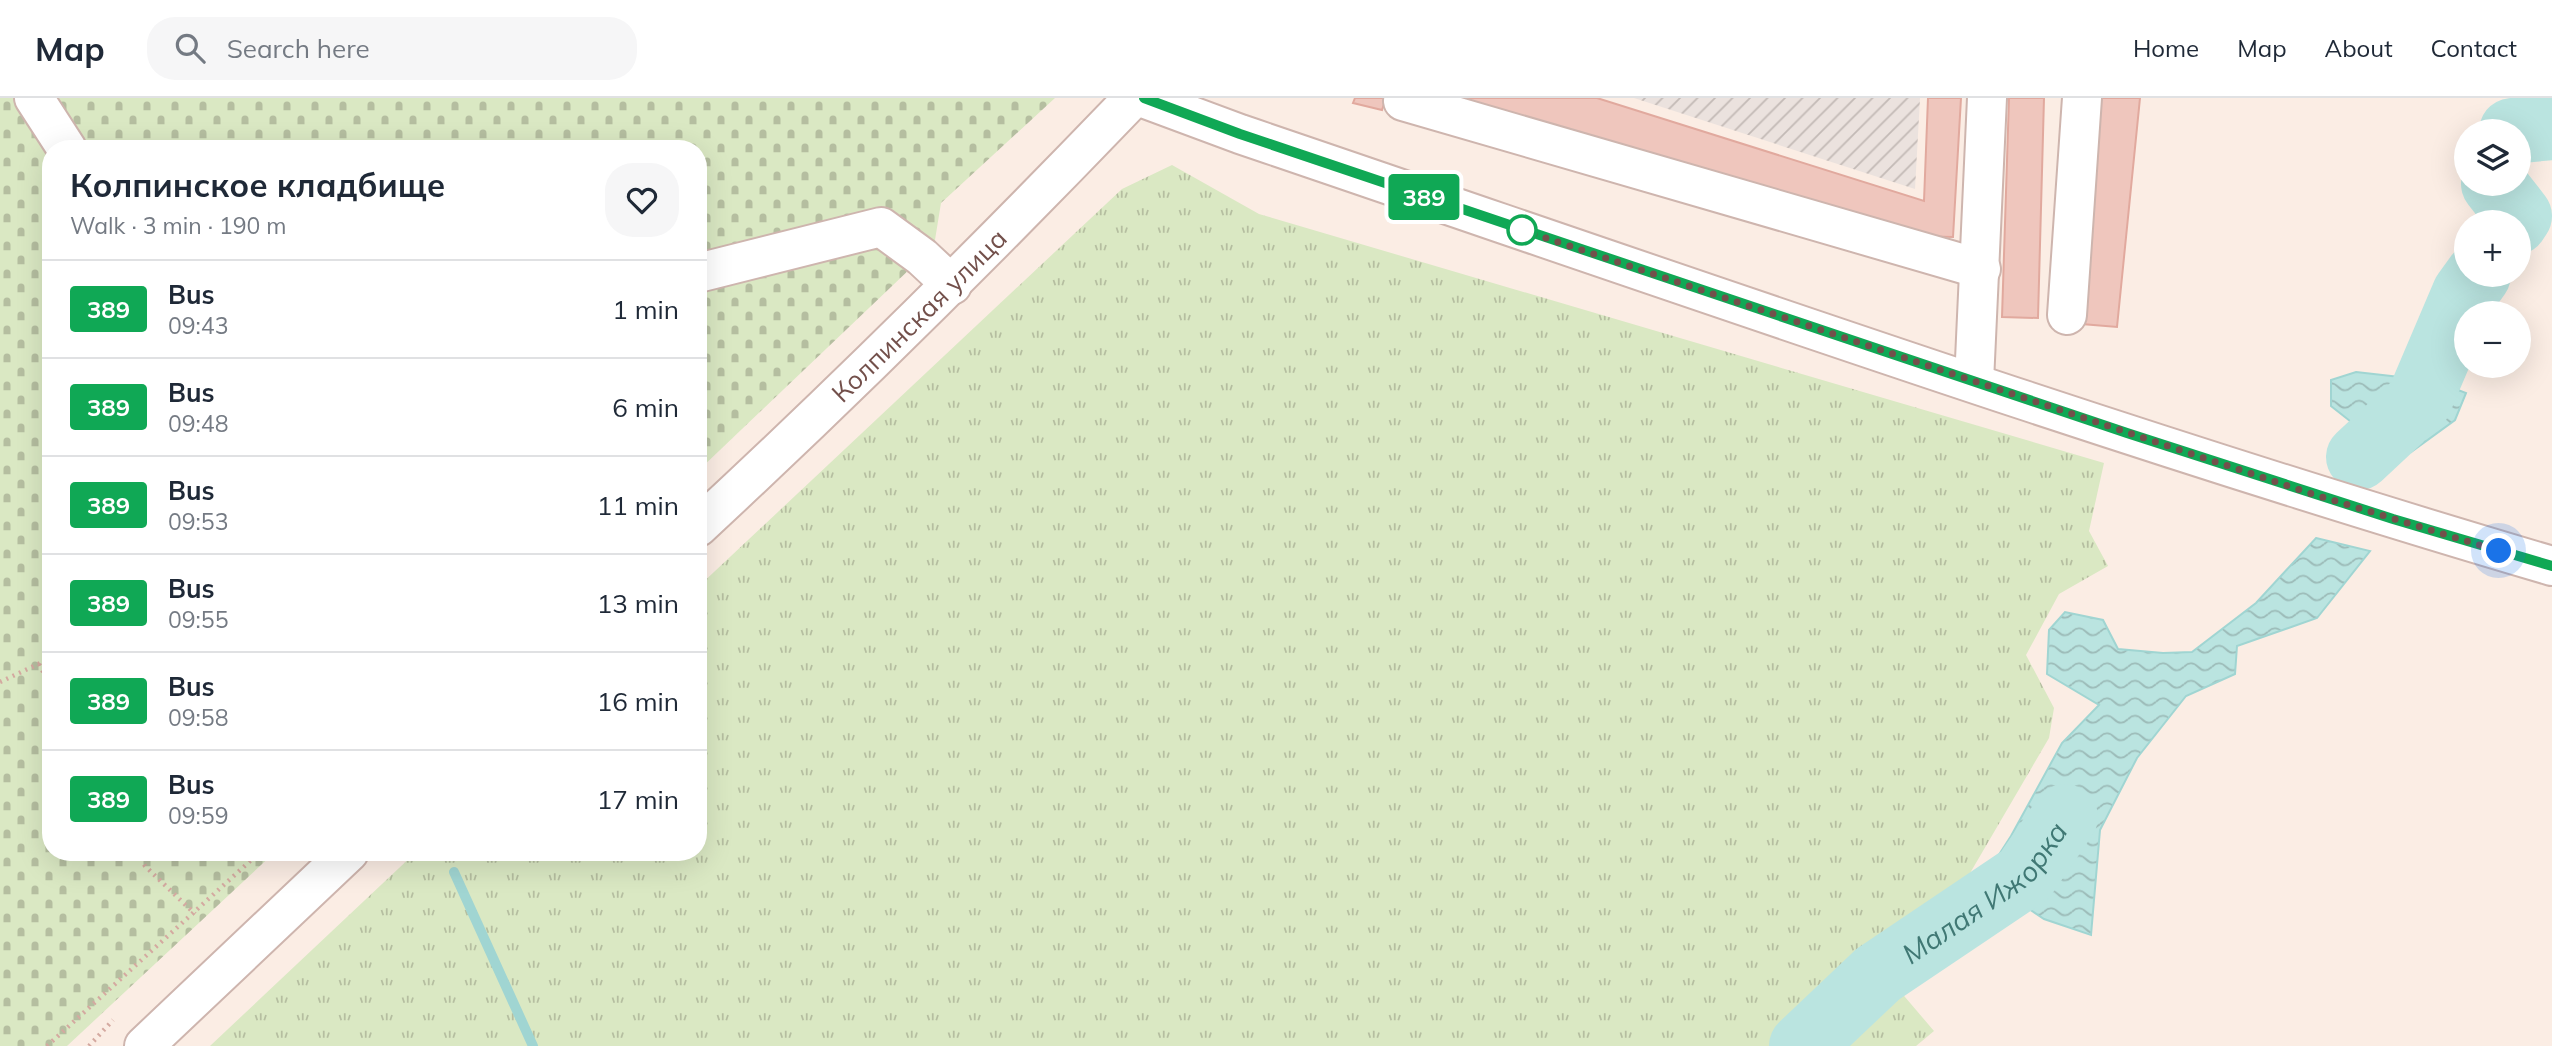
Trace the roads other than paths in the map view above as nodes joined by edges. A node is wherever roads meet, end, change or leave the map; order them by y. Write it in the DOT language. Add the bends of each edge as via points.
graph roads {
  1 [pos="34,98"];
  2 [pos="1133,98"];
  3 [pos="1143,98"];
  4 [pos="1987,98"];
  5 [pos="2082,98"];
  6 [pos="1403,101"];
  7 [pos="61,140"];
  8 [pos="1981,269"];
  9 [pos="707,271"];
  10 [pos="952,285"];
  11 [pos="2067,315"];
  12 [pos="1974,382"];
  13 [pos="707,519"];
  14 [pos="2552,566"];
  15 [pos="339,861"];
  16 [pos="144,1046"];
  1 -- 7 [label="street"];
  2 -- 10 [label="street, Колпинская улица"];
  3 -- 12 [label="street"];
  4 -- 8 [label="street"];
  5 -- 11 [label="street"];
  6 -- 8 [label="street"];
  8 -- 12 [label="street"];
  9 -- 10 [label="street" via="881,227"];
  10 -- 13 [label="street, Колпинская улица"];
  12 -- 14 [label="street" via="2306,492"];
  15 -- 16 [label="street"];
}
